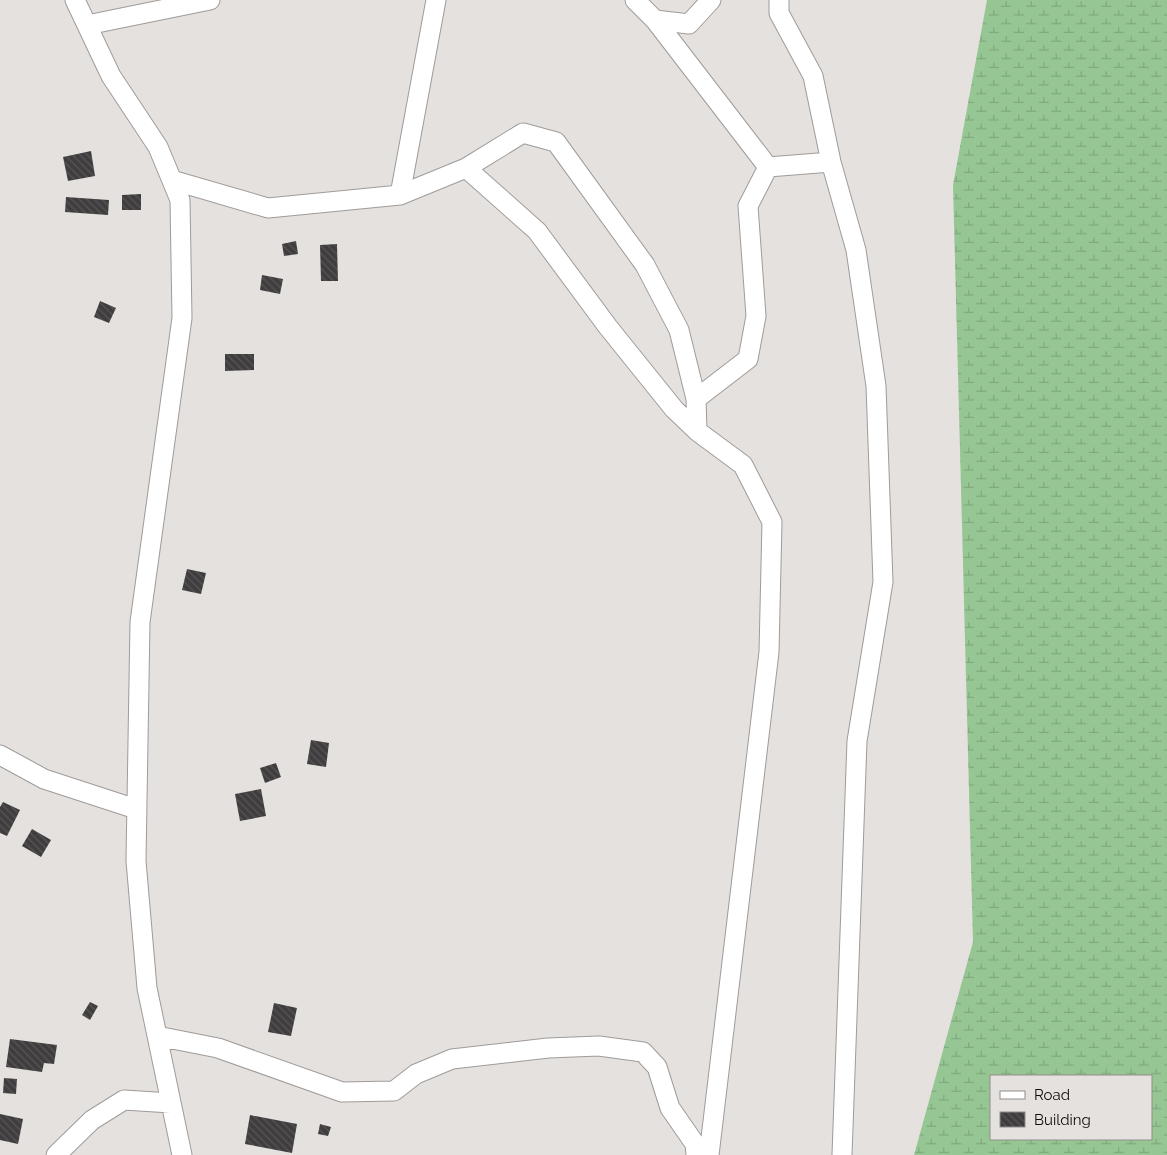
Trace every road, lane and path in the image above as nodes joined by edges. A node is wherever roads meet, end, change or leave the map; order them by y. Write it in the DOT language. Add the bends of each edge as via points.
graph roads {
  1 [pos="75,0"];
  2 [pos="210,0"];
  3 [pos="436,0"];
  4 [pos="636,0"];
  5 [pos="711,0"];
  6 [pos="779,0"];
  7 [pos="655,20"];
  8 [pos="86,25"];
  9 [pos="831,162"];
  10 [pos="768,167"];
  11 [pos="466,168"];
  12 [pos="172,180"];
  13 [pos="400,195"];
  14 [pos="696,399"];
  15 [pos="697,431"];
  16 [pos="0,755"];
  17 [pos="136,809"];
  18 [pos="157,1036"];
  19 [pos="171,1103"];
  20 [pos="56,1155"];
  21 [pos="182,1155"];
  22 [pos="696,1155"];
  23 [pos="709,1155"];
  24 [pos="842,1155"];
  1 -- 8 [label="street"];
  2 -- 8 [label="street"];
  3 -- 13 [label="street"];
  4 -- 7 [label="street"];
  5 -- 7 [label="street" via="689,24"];
  6 -- 9 [label="street" via="779,13 813,76"];
  7 -- 10 [label="street"];
  8 -- 12 [label="street" via="110,76 158,148"];
  9 -- 10 [label="street"];
  9 -- 24 [label="street" via="856,250 876,386 883,582 857,741"];
  10 -- 14 [label="street" via="748,206 756,316 748,359"];
  11 -- 13 [label="street"];
  11 -- 14 [label="street" via="523,134 556,142 645,265 679,330"];
  11 -- 15 [label="street" via="537,231 608,327 674,409"];
  12 -- 13 [label="street" via="268,208"];
  12 -- 17 [label="street" via="180,200 182,318 140,622"];
  14 -- 15 [label="street"];
  15 -- 23 [label="street" via="743,464 772,522 769,652"];
  16 -- 17 [label="street" via="44,779"];
  17 -- 18 [label="street" via="136,861 147,988"];
  18 -- 19 [label="street"];
  18 -- 22 [label="street" via="218,1048 342,1092 394,1091 416,1074 452,1059 548,1048 599,1046 643,1052 657,1067 670,1108 695,1144"];
  19 -- 20 [label="street" via="124,1100 92,1120"];
  19 -- 21 [label="street"];
}
